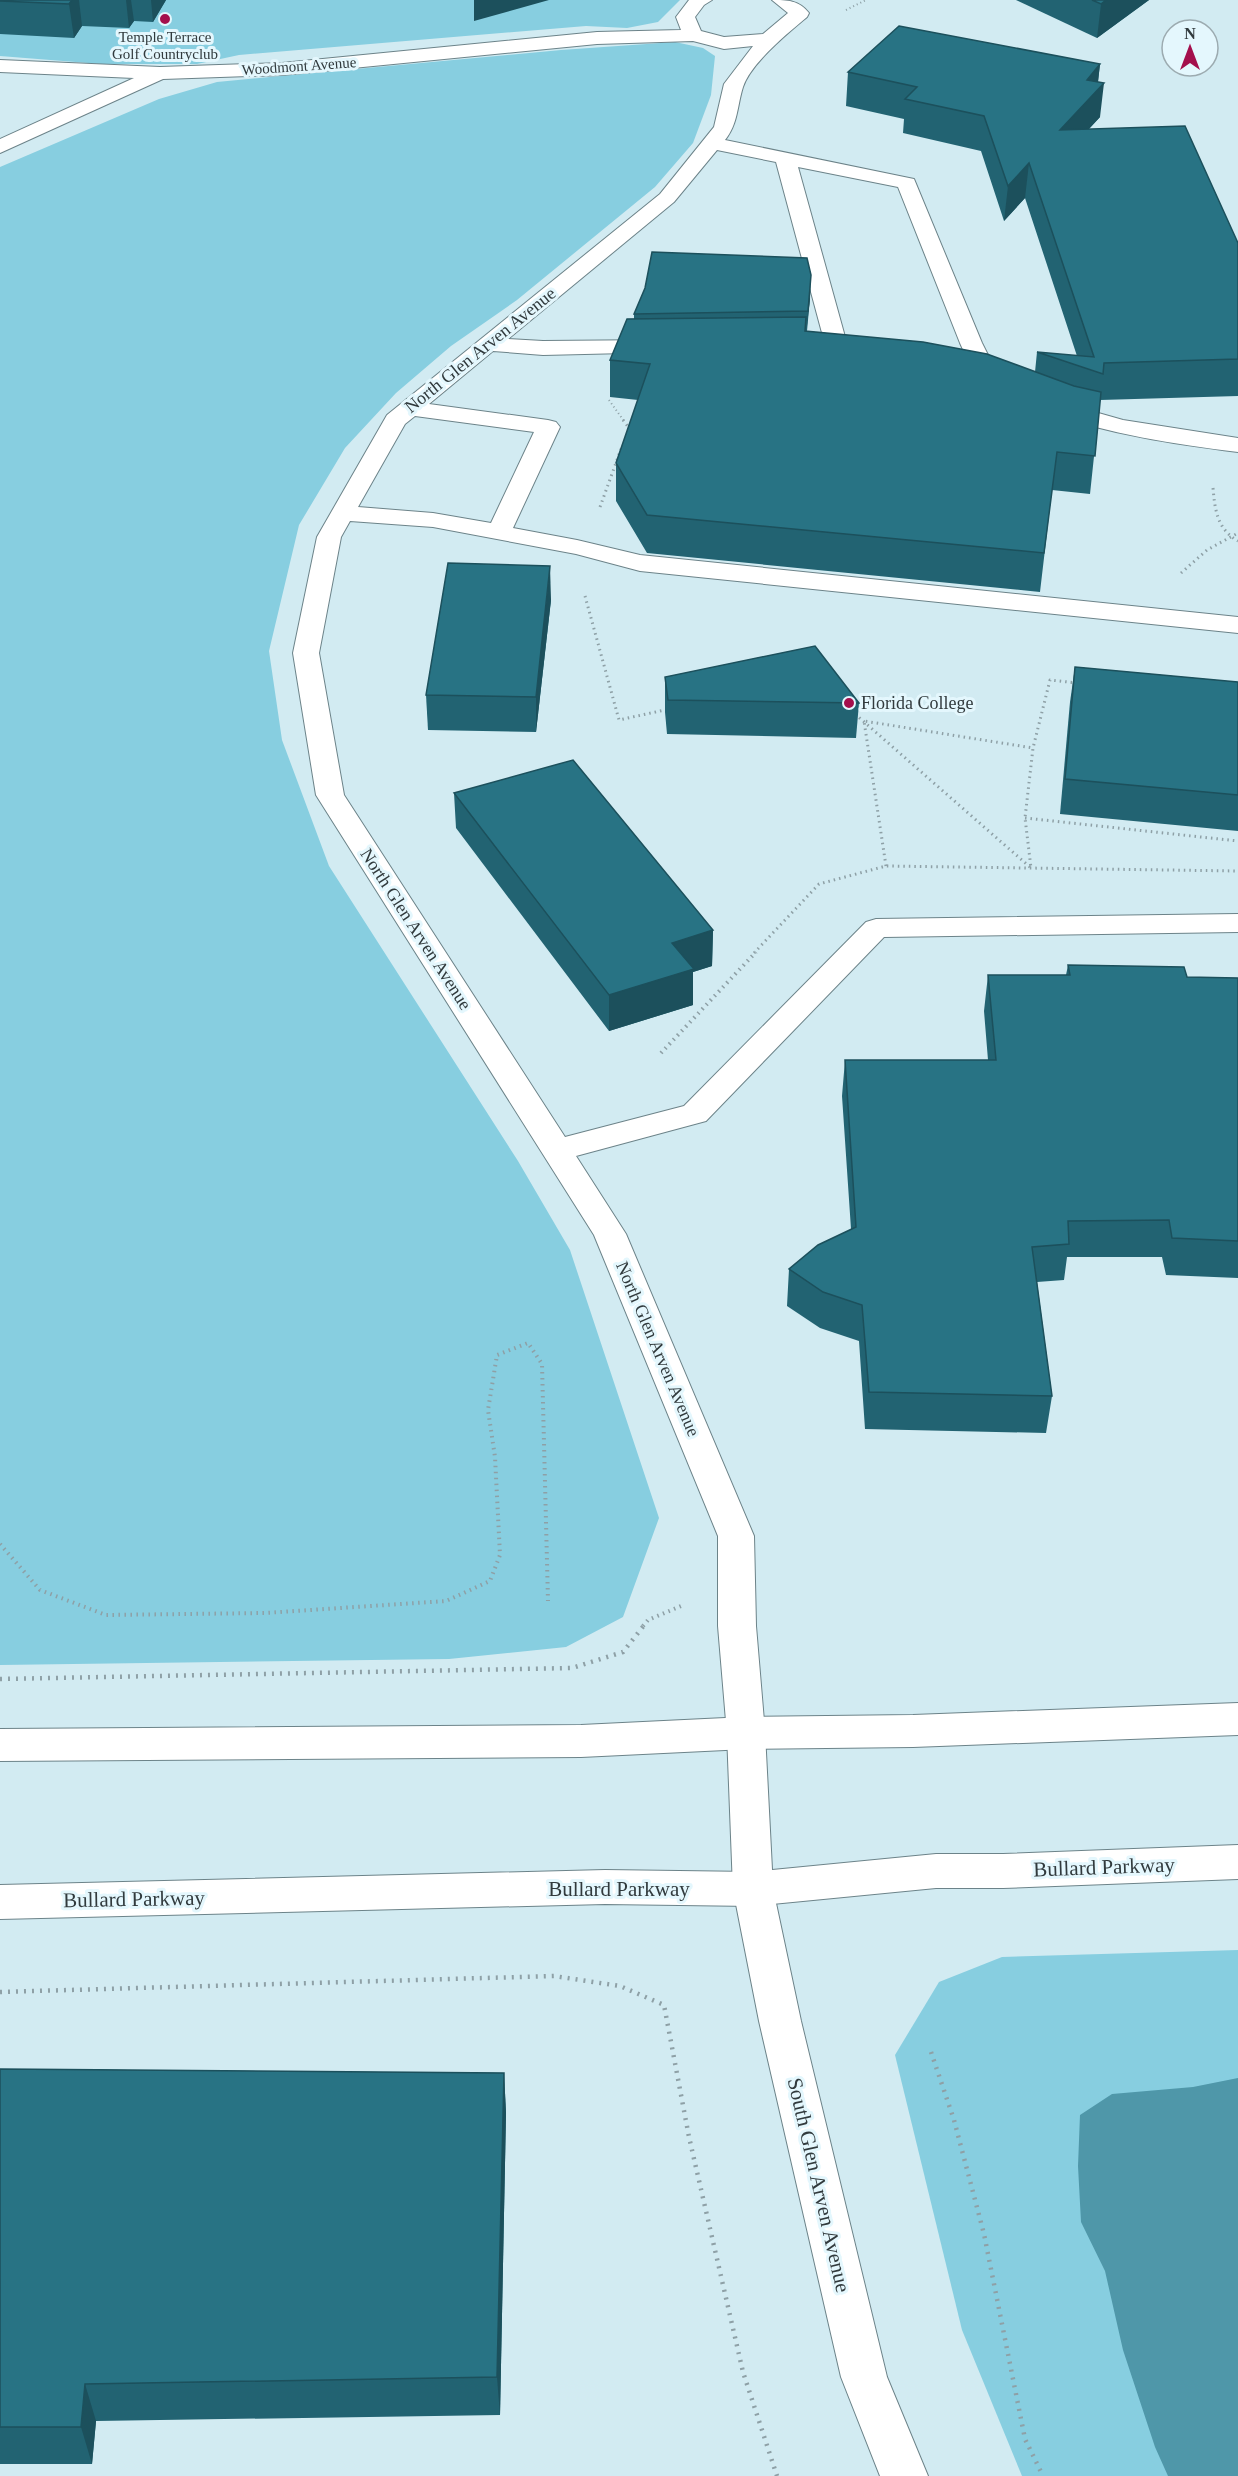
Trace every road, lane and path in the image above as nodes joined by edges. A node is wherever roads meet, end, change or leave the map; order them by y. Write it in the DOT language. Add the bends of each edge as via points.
graph roads {
  1 [pos="700,0"];
  2 [pos="781,0"];
  3 [pos="685,17"];
  4 [pos="693,36"];
  5 [pos="597,38"];
  6 [pos="768,39"];
  7 [pos="724,43"];
  8 [pos="0,66"];
  9 [pos="160,73"];
  10 [pos="734,84"];
  11 [pos="711,142"];
  12 [pos="0,147"];
  13 [pos="785,158"];
  14 [pos="488,344"];
  15 [pos="812,344"];
  16 [pos="836,344"];
  17 [pos="682,347"];
  18 [pos="858,351"];
  19 [pos="1012,391"];
  20 [pos="609,400"];
  21 [pos="1034,400"];
  22 [pos="410,408"];
  23 [pos="625,438"];
  24 [pos="1238,445"];
  25 [pos="621,449"];
  26 [pos="1213,488"];
  27 [pos="598,511"];
  28 [pos="342,513"];
  29 [pos="499,532"];
  30 [pos="1238,533"];
  31 [pos="1229,537"];
  32 [pos="1238,542"];
  33 [pos="1180,574"];
  34 [pos="583,588"];
  35 [pos="1238,625"];
  36 [pos="1085,684"];
  37 [pos="848,707"];
  38 [pos="677,708"];
  39 [pos="864,721"];
  40 [pos="1033,748"];
  41 [pos="1025,818"];
  42 [pos="1238,842"];
  43 [pos="886,866"];
  44 [pos="1238,923"];
  45 [pos="557,1150"];
  46 [pos="0,1544"];
  47 [pos="737,1581"];
  48 [pos="548,1601"];
  49 [pos="0,1679"];
  50 [pos="1238,1719"];
  51 [pos="746,1733"];
  52 [pos="0,1745"];
  53 [pos="1238,1862"];
  54 [pos="753,1889"];
  55 [pos="0,1902"];
  56 [pos="0,1992"];
  57 [pos="931,2052"];
  58 [pos="777,2476"];
  59 [pos="904,2476"];
  60 [pos="1043,2476"];
  1 -- 3 [label="street"];
  2 -- 6 [label="street, North Glen Arven Avenue" via="806,9"];
  3 -- 4 [label="street"];
  3 -- 5 [label="street, Woodmont Avenue"];
  4 -- 5 [label="street, Woodmont Avenue"];
  4 -- 7 [label="street, Woodmont Avenue"];
  5 -- 9 [label="street, Woodmont Avenue" via="282,69"];
  6 -- 7 [label="street, Woodmont Avenue"];
  6 -- 10 [label="street, North Glen Arven Avenue"];
  7 -- 10 [label="street, North Glen Arven Avenue"];
  8 -- 9 [label="street, Woodmont Avenue"];
  9 -- 12 [label="street"];
  10 -- 11 [label="street, North Glen Arven Avenue" via="724,128"];
  11 -- 13 [label="street"];
  11 -- 14 [label="street, North Glen Arven Avenue" via="667,198"];
  13 -- 16 [label="street"];
  13 -- 19 [label="street" via="906,183 971,343 978,381"];
  14 -- 17 [label="street" via="543,348"];
  14 -- 22 [label="street, North Glen Arven Avenue"];
  15 -- 16 [label="street"];
  16 -- 18 [label="street"];
  20 -- 23 [label="path" via="629,428"];
  21 -- 24 [label="street" via="1078,416"];
  22 -- 28 [label="street, North Glen Arven Avenue" via="395,420"];
  22 -- 29 [label="street" via="548,427"];
  25 -- 27 [label="path"];
  26 -- 31 [label="path" via="1216,520"];
  28 -- 29 [label="street" via="433,520"];
  28 -- 45 [label="street, North Glen Arven Avenue" via="329,537 306,653 330,795"];
  29 -- 35 [label="street" via="640,563"];
  30 -- 31 [label="path"];
  31 -- 32 [label="path"];
  31 -- 33 [label="path"];
  34 -- 38 [label="path" via="620,720"];
  36 -- 40 [label="path" via="1050,680"];
  37 -- 39 [label="path"];
  39 -- 40 [label="path"];
  39 -- 41 [label="path" via="1031,868"];
  39 -- 43 [label="path"];
  40 -- 41 [label="path"];
  41 -- 42 [label="path"];
  44 -- 45 [label="street" via="876,928 695,1114"];
  45 -- 47 [label="street, North Glen Arven Avenue" via="610,1234 723,1503 736,1536"];
  46 -- 48 [label="path" via="40,1590 106,1615 265,1613 446,1601 490,1581 500,1555 495,1457 488,1410 497,1355 528,1343 542,1364"];
  47 -- 49 [label="path" via="648,1620 623,1652 573,1668"];
  47 -- 51 [label="street, North Glen Arven Avenue"];
  50 -- 51 [label="street"];
  51 -- 52 [label="street" via="581,1741"];
  51 -- 54 [label="street, North Glen Arven Avenue"];
  53 -- 54 [label="street, Bullard Parkway" via="936,1870"];
  54 -- 55 [label="street, Bullard Parkway" via="605,1887"];
  54 -- 59 [label="street, South Glen Arven Avenue" via="864,2377"];
  56 -- 58 [label="path" via="554,1976 620,1986 664,2005 688,2137 743,2372"];
  57 -- 60 [label="path" via="954,2120 984,2234 1025,2439"];
}
